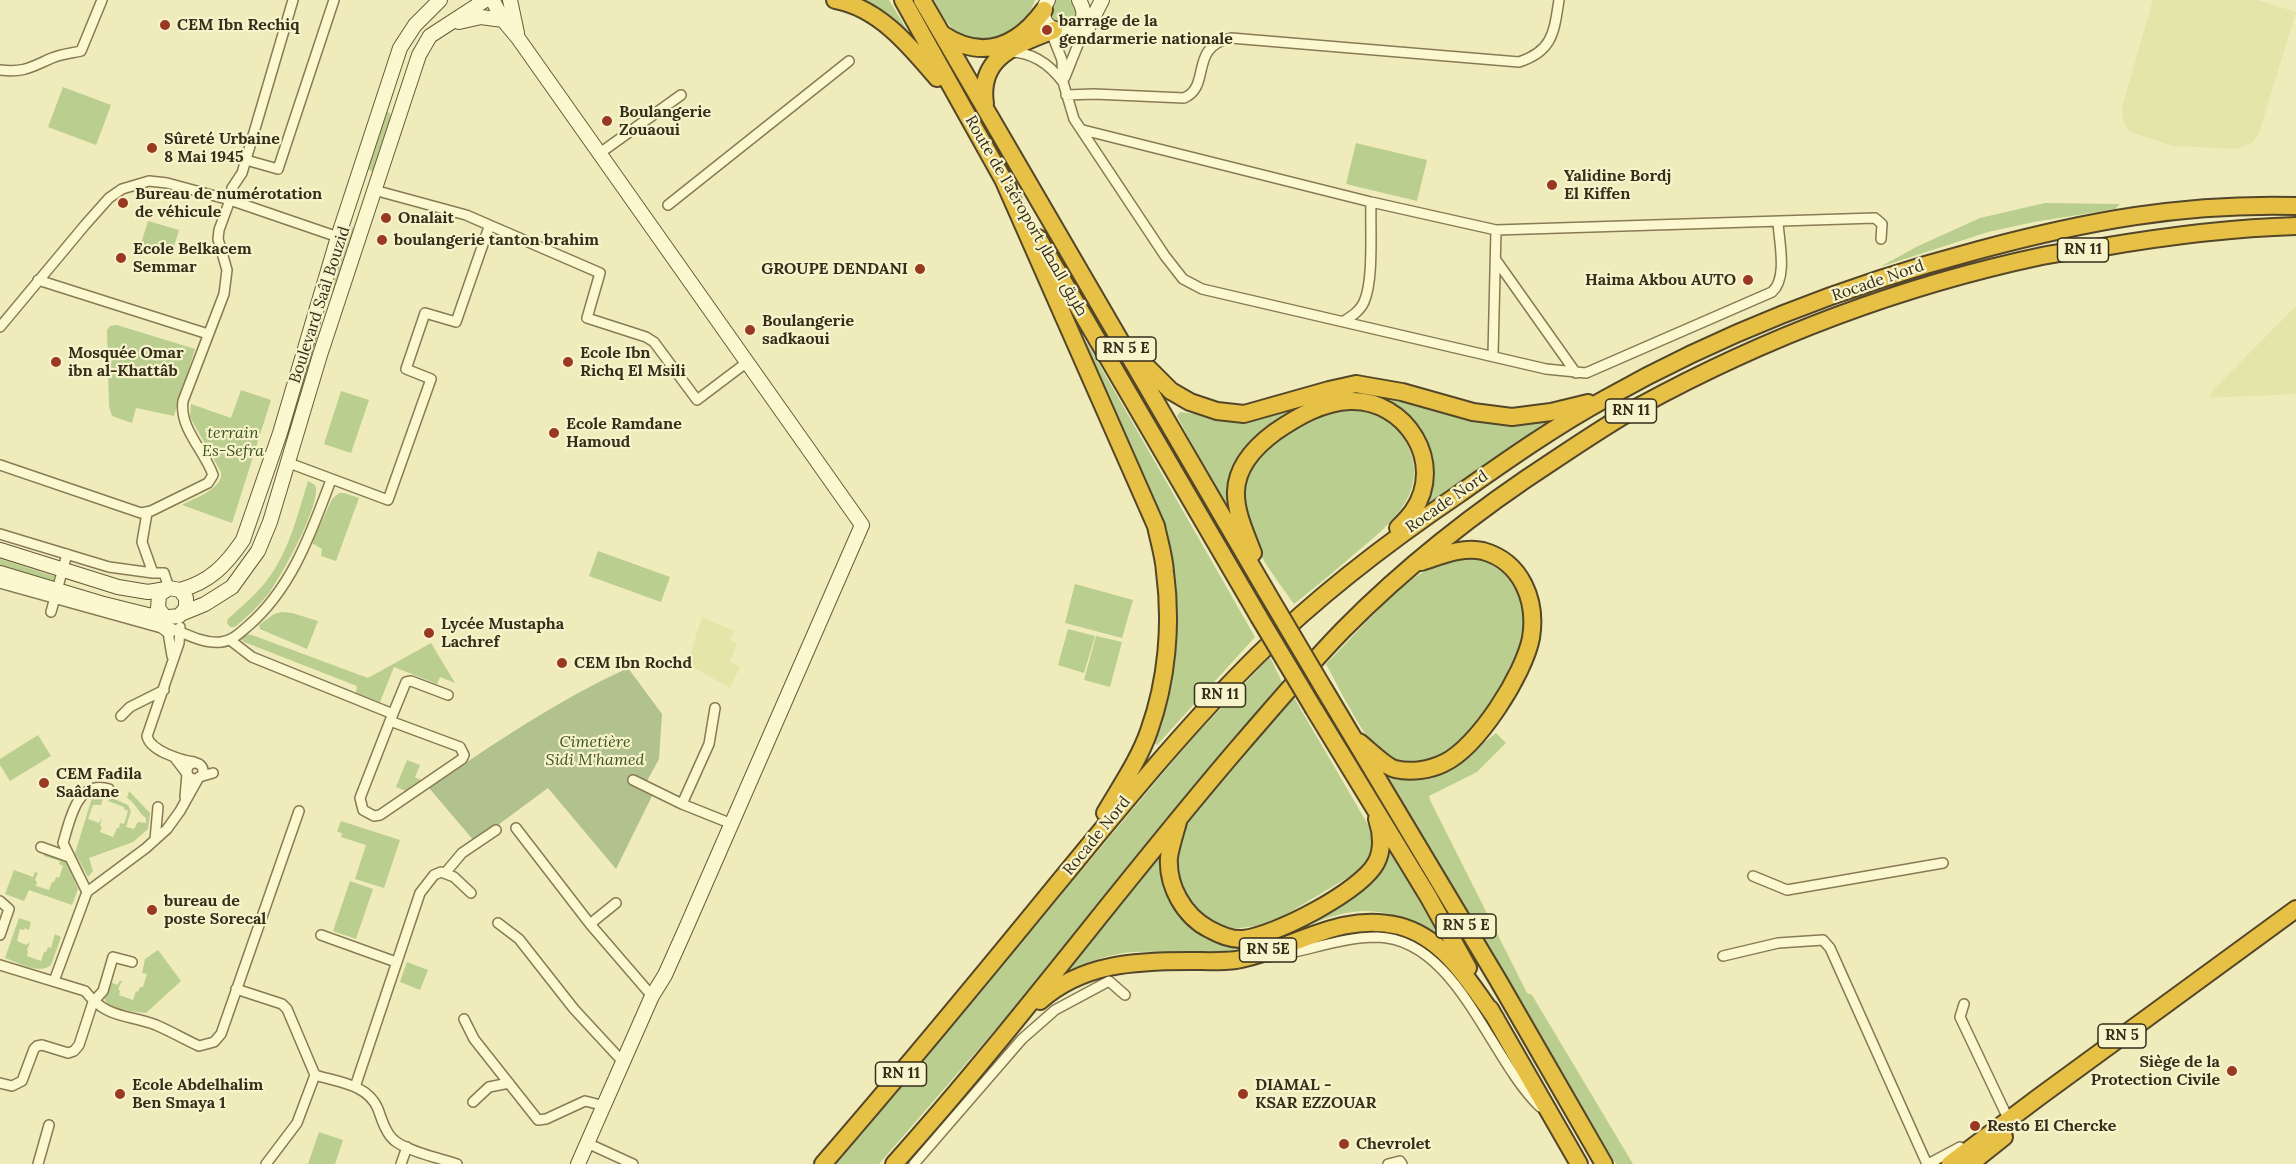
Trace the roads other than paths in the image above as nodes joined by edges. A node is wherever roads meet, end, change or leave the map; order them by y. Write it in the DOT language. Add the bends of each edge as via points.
graph roads {
  1 [pos="102,0"];
  2 [pos="293,0"];
  3 [pos="334,0"];
  4 [pos="440,0"];
  5 [pos="510,0"];
  6 [pos="835,0"];
  7 [pos="903,0"];
  8 [pos="922,0"];
  9 [pos="1559,0"];
  10 [pos="490,1"];
  11 [pos="1101,3"];
  12 [pos="1048,14"];
  13 [pos="1080,19"];
  14 [pos="503,20"];
  15 [pos="438,30"];
  16 [pos="942,34"];
  17 [pos="518,38"];
  18 [pos="1008,52"];
  19 [pos="849,62"];
  20 [pos="0,70"];
  21 [pos="1063,82"];
  22 [pos="681,94"];
  23 [pos="1066,95"];
  24 [pos="382,104"];
  25 [pos="986,108"];
  26 [pos="963,110"];
  27 [pos="401,111"];
  28 [pos="1083,130"];
  29 [pos="600,153"];
  30 [pos="246,160"];
  31 [pos="1003,179"];
  32 [pos="374,190"];
  33 [pos="230,200"];
  34 [pos="1371,202"];
  35 [pos="668,205"];
  36 [pos="2296,206"];
  37 [pos="1778,222"];
  38 [pos="2296,226"];
  39 [pos="489,227"];
  40 [pos="1496,230"];
  41 [pos="338,237"];
  42 [pos="1881,239"];
  43 [pos="1496,260"];
  44 [pos="38,280"];
  45 [pos="1344,321"];
  46 [pos="0,327"];
  47 [pos="208,334"];
  48 [pos="1118,335"];
  49 [pos="304,351"];
  50 [pos="320,355"];
  51 [pos="1493,355"];
  52 [pos="746,363"];
  53 [pos="1576,373"];
  54 [pos="1603,399"];
  55 [pos="289,463"];
  56 [pos="0,465"];
  57 [pos="331,480"];
  58 [pos="147,513"];
  59 [pos="0,534"];
  60 [pos="0,550"];
  61 [pos="1376,553"];
  62 [pos="67,554"];
  63 [pos="225,564"];
  64 [pos="1412,564"];
  65 [pos="62,568"];
  66 [pos="153,573"];
  67 [pos="240,578"];
  68 [pos="1,580"];
  69 [pos="172,589"];
  70 [pos="1266,591"];
  71 [pos="56,594"];
  72 [pos="51,612"];
  73 [pos="181,614"];
  74 [pos="171,629"];
  75 [pos="230,640"];
  76 [pos="172,665"];
  77 [pos="164,690"];
  78 [pos="448,695"];
  79 [pos="715,708"];
  80 [pos="121,716"];
  81 [pos="392,717"];
  82 [pos="1351,736"];
  83 [pos="173,757"];
  84 [pos="198,764"];
  85 [pos="187,774"];
  86 [pos="199,777"];
  87 [pos="633,780"];
  88 [pos="109,789"];
  89 [pos="682,804"];
  90 [pos="1372,804"];
  91 [pos="183,807"];
  92 [pos="298,812"];
  93 [pos="1180,814"];
  94 [pos="175,819"];
  95 [pos="732,824"];
  96 [pos="516,828"];
  97 [pos="496,830"];
  98 [pos="155,840"];
  99 [pos="41,847"];
  100 [pos="1082,854"];
  101 [pos="69,857"];
  102 [pos="1943,863"];
  103 [pos="446,872"];
  104 [pos="1753,876"];
  105 [pos="87,892"];
  106 [pos="471,893"];
  107 [pos="0,901"];
  108 [pos="616,903"];
  109 [pos="2296,909"];
  110 [pos="2296,922"];
  111 [pos="498,923"];
  112 [pos="590,924"];
  113 [pos="0,935"];
  114 [pos="321,935"];
  115 [pos="1723,956"];
  116 [pos="1236,960"];
  117 [pos="132,962"];
  118 [pos="396,962"];
  119 [pos="0,965"];
  120 [pos="54,981"];
  121 [pos="236,989"];
  122 [pos="1125,994"];
  123 [pos="652,996"];
  124 [pos="93,1002"];
  125 [pos="1964,1004"];
  126 [pos="464,1019"];
  127 [pos="1496,1019"];
  128 [pos="1014,1023"];
  129 [pos="623,1062"];
  130 [pos="315,1075"];
  131 [pos="0,1083"];
  132 [pos="509,1083"];
  133 [pos="356,1087"];
  134 [pos="473,1102"];
  135 [pos="604,1106"];
  136 [pos="2012,1112"];
  137 [pos="1552,1119"];
  138 [pos="50,1125"];
  139 [pos="587,1143"];
  140 [pos="407,1147"];
  141 [pos="38,1164"];
  142 [pos="266,1164"];
  143 [pos="401,1164"];
  144 [pos="457,1164"];
  145 [pos="578,1164"];
  146 [pos="633,1164"];
  147 [pos="823,1164"];
  148 [pos="894,1164"];
  149 [pos="914,1164"];
  150 [pos="1388,1164"];
  151 [pos="1402,1164"];
  152 [pos="1580,1164"];
  153 [pos="1604,1164"];
  154 [pos="1928,1164"];
  155 [pos="1950,1164"];
  156 [pos="1970,1164"];
  1 -- 20 [label="street" via="81,51 53,57 17,72"];
  2 -- 30 [label="street"];
  3 -- 30 [label="street" via="278,169"];
  4 -- 24 [label="main road, Boulevard Saâl Bouzid" via="406,36"];
  5 -- 17 [label="main road"];
  6 -- 26 [label="highway" via="857,8 891,29"];
  7 -- 26 [label="highway, Route de l'aéroport طريق المطار / RN 5 E"];
  8 -- 16 [label="highway, Route de l'aéroport طريق المطار / RN 5 E"];
  9 -- 23 [label="street" via="1551,39 1532,58 1519,62 1231,38 1218,41 1209,50 1203,58 1197,87 1184,98"];
  10 -- 14 [label="main road"];
  10 -- 15 [label="main road, Boulevard Saâl Bouzid"];
  11 -- 13 [label="main road"];
  12 -- 13 [label="main road" via="1065,32"];
  12 -- 16 [label="highway" via="1018,36 994,47 972,48"];
  12 -- 18 [label="highway"];
  12 -- 21 [label="street" via="1062,60"];
  13 -- 21 [label="street"];
  14 -- 15 [label="main road" via="481,17"];
  14 -- 17 [label="main road"];
  15 -- 27 [label="main road, Boulevard Saâl Bouzid" via="419,55"];
  16 -- 25 [label="highway, Route de l'aéroport طريق المطار / RN 5 E"];
  17 -- 29 [label="main road"];
  18 -- 21 [label="street" via="1032,56"];
  18 -- 25 [label="highway" via="987,72 983,84"];
  19 -- 35 [label="street"];
  21 -- 23 [label="street"];
  22 -- 29 [label="street"];
  23 -- 28 [label="street" via="1074,119"];
  24 -- 27 [label="main road"];
  24 -- 41 [label="main road, Boulevard Saâl Bouzid"];
  25 -- 48 [label="highway, Route de l'aéroport طريق المطار / RN 5 E"];
  26 -- 31 [label="highway, Route de l'aéroport طريق المطار / RN 5 E"];
  27 -- 32 [label="main road, Boulevard Saâl Bouzid"];
  28 -- 34 [label="street"];
  28 -- 45 [label="street" via="1165,256 1191,285"];
  29 -- 52 [label="main road"];
  30 -- 33 [label="street"];
  31 -- 90 [label="highway, Route de l'aéroport طريق المطار / RN 5 E, bridge"];
  31 -- 100 [label="highway" via="1152,516 1166,572 1168,630 1162,685 1149,732"];
  32 -- 39 [label="street" via="466,215"];
  32 -- 50 [label="main road, Boulevard Saâl Bouzid"];
  33 -- 41 [label="street"];
  33 -- 44 [label="street" via="149,181 122,189 109,198"];
  33 -- 47 [label="street" via="218,239 227,270 224,294"];
  34 -- 40 [label="street"];
  34 -- 45 [label="street" via="1369,289 1364,304"];
  36 -- 54 [label="highway, Rocade Nord / RN 11" via="2188,208 2126,217 2074,226 1925,264 1781,315"];
  37 -- 40 [label="street"];
  37 -- 42 [label="street" via="1875,218 1882,224"];
  37 -- 53 [label="street" via="1780,277 1772,292 1601,367"];
  38 -- 64 [label="highway, Rocade Nord / RN 11" via="2217,230 2047,255 1941,282 1818,323 1738,357 1634,409 1482,509"];
  39 -- 52 [label="street" via="600,273 587,318 654,342 697,400"];
  39 -- 57 [label="street" via="456,322 425,313 406,369 431,379 388,500"];
  40 -- 43 [label="street"];
  41 -- 49 [label="main road, Boulevard Saâl Bouzid"];
  43 -- 51 [label="street"];
  43 -- 53 [label="street"];
  44 -- 46 [label="street"];
  44 -- 47 [label="street"];
  45 -- 51 [label="street"];
  47 -- 58 [label="street" via="182,411 213,475 208,483"];
  48 -- 54 [label="highway" via="1171,391 1217,411 1244,414 1356,384 1473,412 1512,417"];
  48 -- 70 [label="highway, Route de l'aéroport طريق المطار / RN 5 E"];
  49 -- 50 [label="main road"];
  49 -- 63 [label="main road, Boulevard Saâl Bouzid" via="251,521"];
  50 -- 55 [label="main road, Boulevard Saâl Bouzid"];
  51 -- 53 [label="street"];
  52 -- 95 [label="main road" via="862,525"];
  54 -- 61 [label="highway, Rocade Nord / RN 11"];
  55 -- 57 [label="street"];
  55 -- 67 [label="main road, Boulevard Saâl Bouzid" via="258,551"];
  56 -- 58 [label="street" via="133,512"];
  57 -- 75 [label="street" via="283,588 257,618"];
  58 -- 66 [label="street" via="142,542"];
  59 -- 62 [label="street"];
  60 -- 65 [label="main road, Boulevard Saâl Bouzid"];
  61 -- 70 [label="highway" via="1414,510 1423,487 1425,459 1418,440 1401,419 1379,404 1351,401 1316,409 1267,438 1249,455 1241,471 1236,491 1239,513"];
  61 -- 100 [label="highway, Rocade Nord / RN 11" via="1260,652"];
  62 -- 65 [label="street"];
  62 -- 66 [label="street" via="109,567"];
  63 -- 67 [label="main road"];
  63 -- 69 [label="main road, Boulevard Saâl Bouzid" via="202,583"];
  64 -- 82 [label="highway" via="1463,550 1482,551 1504,561 1527,589 1532,612 1531,639 1496,712 1445,763 1417,771 1393,769"];
  64 -- 93 [label="highway, Rocade Nord / RN 11" via="1340,633"];
  65 -- 69 [label="main road, Boulevard Saâl Bouzid" via="118,587 148,592"];
  65 -- 71 [label="street"];
  66 -- 69 [label="street" via="164,573"];
  67 -- 73 [label="main road, Boulevard Saâl Bouzid" via="216,598"];
  68 -- 71 [label="main road"];
  69 -- 73 [label="main road" via="186,598"];
  69 -- 74 [label="main road" via="159,595 157,604"];
  70 -- 82 [label="highway, RN 5 E, bridge"];
  71 -- 72 [label="street"];
  71 -- 74 [label="street"];
  71 -- 74 [label="main road" via="148,615"];
  73 -- 74 [label="main road, Boulevard Saâl Bouzid" via="174,617"];
  74 -- 75 [label="street" via="215,642"];
  74 -- 76 [label="street"];
  74 -- 76 [label="street"];
  75 -- 81 [label="street" via="252,657"];
  76 -- 77 [label="street"];
  77 -- 80 [label="street" via="130,707"];
  77 -- 83 [label="street" via="147,736 152,745"];
  78 -- 81 [label="street" via="408,681"];
  79 -- 89 [label="street" via="709,744"];
  81 -- 81 [label="street" via="460,747 464,755 374,816 363,810 360,798"];
  82 -- 153 [label="highway, RN 5 E"];
  83 -- 84 [label="street"];
  83 -- 85 [label="street"];
  84 -- 85 [label="street" via="187,766"];
  84 -- 86 [label="street" via="203,773"];
  85 -- 86 [label="street"];
  85 -- 91 [label="street"];
  86 -- 91 [label="street"];
  87 -- 89 [label="street"];
  88 -- 101 [label="street" via="91,788 78,801 63,843"];
  89 -- 95 [label="street"];
  90 -- 93 [label="highway" via="1380,827 1381,850 1363,880 1281,928 1243,939 1223,937 1203,926 1177,897 1169,859"];
  90 -- 127 [label="highway, RN 5 E"];
  91 -- 94 [label="street"];
  92 -- 121 [label="street"];
  93 -- 128 [label="highway, Rocade Nord / RN 11"];
  94 -- 98 [label="street"];
  94 -- 98 [label="street" via="158,807"];
  95 -- 123 [label="main road"];
  96 -- 112 [label="street"];
  97 -- 103 [label="street" via="462,853"];
  98 -- 105 [label="street"];
  99 -- 101 [label="street"];
  100 -- 147 [label="highway, Rocade Nord / RN 11"];
  101 -- 105 [label="street"];
  102 -- 104 [label="street" via="1787,890"];
  103 -- 106 [label="street"];
  103 -- 118 [label="street" via="434,875 420,892"];
  105 -- 120 [label="street"];
  107 -- 113 [label="street" via="9,909"];
  108 -- 112 [label="street"];
  109 -- 136 [label="highway, RN 5"];
  110 -- 156 [label="highway, RN 5"];
  111 -- 129 [label="street" via="519,939 574,1009"];
  112 -- 123 [label="street"];
  114 -- 118 [label="street"];
  115 -- 154 [label="street" via="1778,943 1823,940"];
  116 -- 127 [label="highway, RN 5E" via="1349,923 1400,926 1423,936 1453,961"];
  116 -- 128 [label="highway, RN 5E" via="1125,963 1095,970 1045,996"];
  116 -- 137 [label="street" via="1282,956 1365,938 1387,938 1411,945 1444,970 1515,1079"];
  117 -- 124 [label="street" via="113,957 103,990"];
  118 -- 133 [label="street"];
  119 -- 120 [label="street"];
  120 -- 124 [label="street" via="85,992"];
  121 -- 124 [label="street" via="221,1034 214,1042 199,1046 156,1025 106,1011"];
  121 -- 130 [label="street" via="282,1004"];
  122 -- 149 [label="street" via="1109,981 1054,1010 1022,1039"];
  123 -- 129 [label="main road"];
  124 -- 131 [label="street" via="74,1051 37,1046 22,1080 12,1086"];
  125 -- 136 [label="street" via="1960,1017"];
  126 -- 132 [label="street" via="474,1039"];
  127 -- 137 [label="highway, RN 5 E"];
  128 -- 148 [label="highway, Rocade Nord / RN 11"];
  129 -- 135 [label="main road"];
  130 -- 133 [label="street"];
  130 -- 142 [label="street" via="297,1123"];
  132 -- 134 [label="street" via="489,1088"];
  132 -- 135 [label="street" via="538,1120 585,1101"];
  133 -- 140 [label="street" via="372,1098 395,1141"];
  135 -- 139 [label="main road"];
  136 -- 154 [label="street" via="1952,1153"];
  136 -- 155 [label="highway, RN 5"];
  137 -- 152 [label="highway, RN 5 E"];
  138 -- 141 [label="street"];
  139 -- 145 [label="main road"];
  139 -- 146 [label="street"];
  140 -- 143 [label="street"];
  140 -- 144 [label="street"];
  150 -- 151 [label="street"];
}
